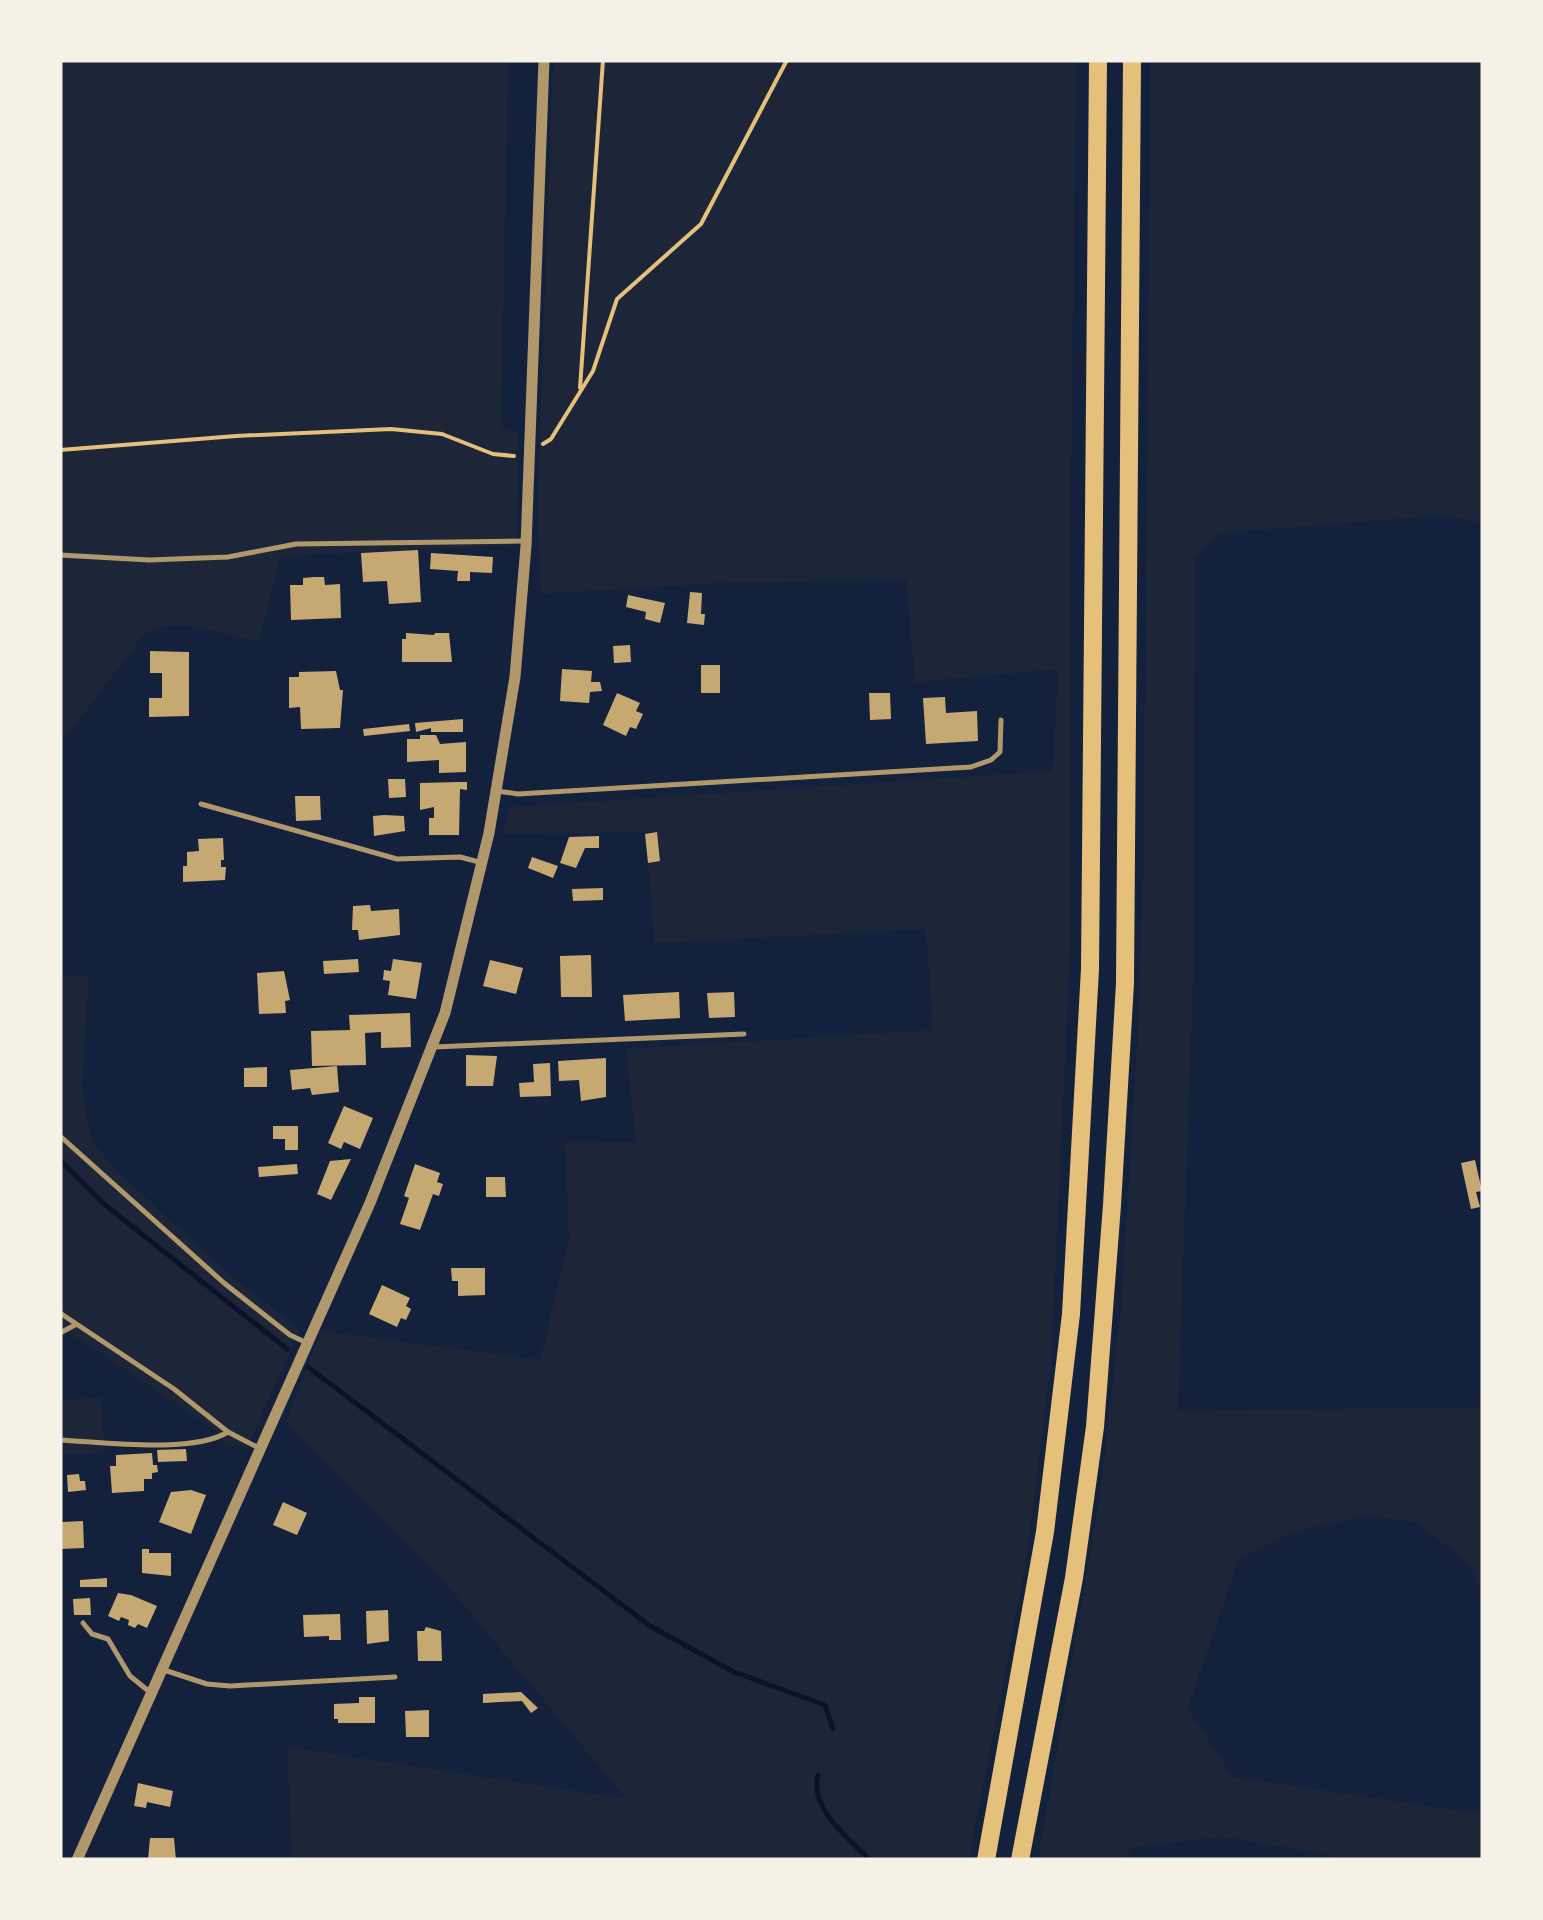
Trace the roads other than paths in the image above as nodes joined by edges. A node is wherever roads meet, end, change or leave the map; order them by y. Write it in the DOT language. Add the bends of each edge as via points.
graph roads {
  1 [pos="544,60"];
  2 [pos="1098,60"];
  3 [pos="1132,60"];
  4 [pos="526,541"];
  5 [pos="60,555"];
  6 [pos="1001,720"];
  7 [pos="497,792"];
  8 [pos="201,804"];
  9 [pos="482,862"];
  10 [pos="744,1034"];
  11 [pos="434,1047"];
  12 [pos="60,1136"];
  13 [pos="60,1313"];
  14 [pos="76,1324"];
  15 [pos="60,1333"];
  16 [pos="307,1343"];
  17 [pos="228,1432"];
  18 [pos="60,1440"];
  19 [pos="259,1448"];
  20 [pos="82,1623"];
  21 [pos="162,1668"];
  22 [pos="395,1677"];
  23 [pos="151,1693"];
  24 [pos="77,1860"];
  25 [pos="986,1860"];
  26 [pos="1020,1860"];
  1 -- 4 [label="street"];
  2 -- 25 [label="highway" via="1089,988 1070,1314 1046,1532"];
  3 -- 26 [label="highway" via="1122,1038 1095,1427 1074,1578"];
  4 -- 5 [label="lane" via="296,544 228,557 149,560"];
  4 -- 7 [label="street"];
  6 -- 7 [label="lane" via="1000,752 971,767"];
  7 -- 9 [label="street"];
  8 -- 9 [label="lane" via="398,860"];
  9 -- 11 [label="street"];
  10 -- 11 [label="lane"];
  11 -- 16 [label="street"];
  12 -- 16 [label="lane" via="224,1283"];
  13 -- 14 [label="lane"];
  14 -- 15 [label="lane"];
  14 -- 17 [label="lane"];
  16 -- 19 [label="street"];
  17 -- 18 [label="lane" via="134,1445"];
  17 -- 19 [label="lane"];
  19 -- 21 [label="street"];
  20 -- 23 [label="lane" via="108,1639 130,1676"];
  21 -- 22 [label="lane" via="230,1686"];
  21 -- 23 [label="street"];
  23 -- 24 [label="street"];
}
